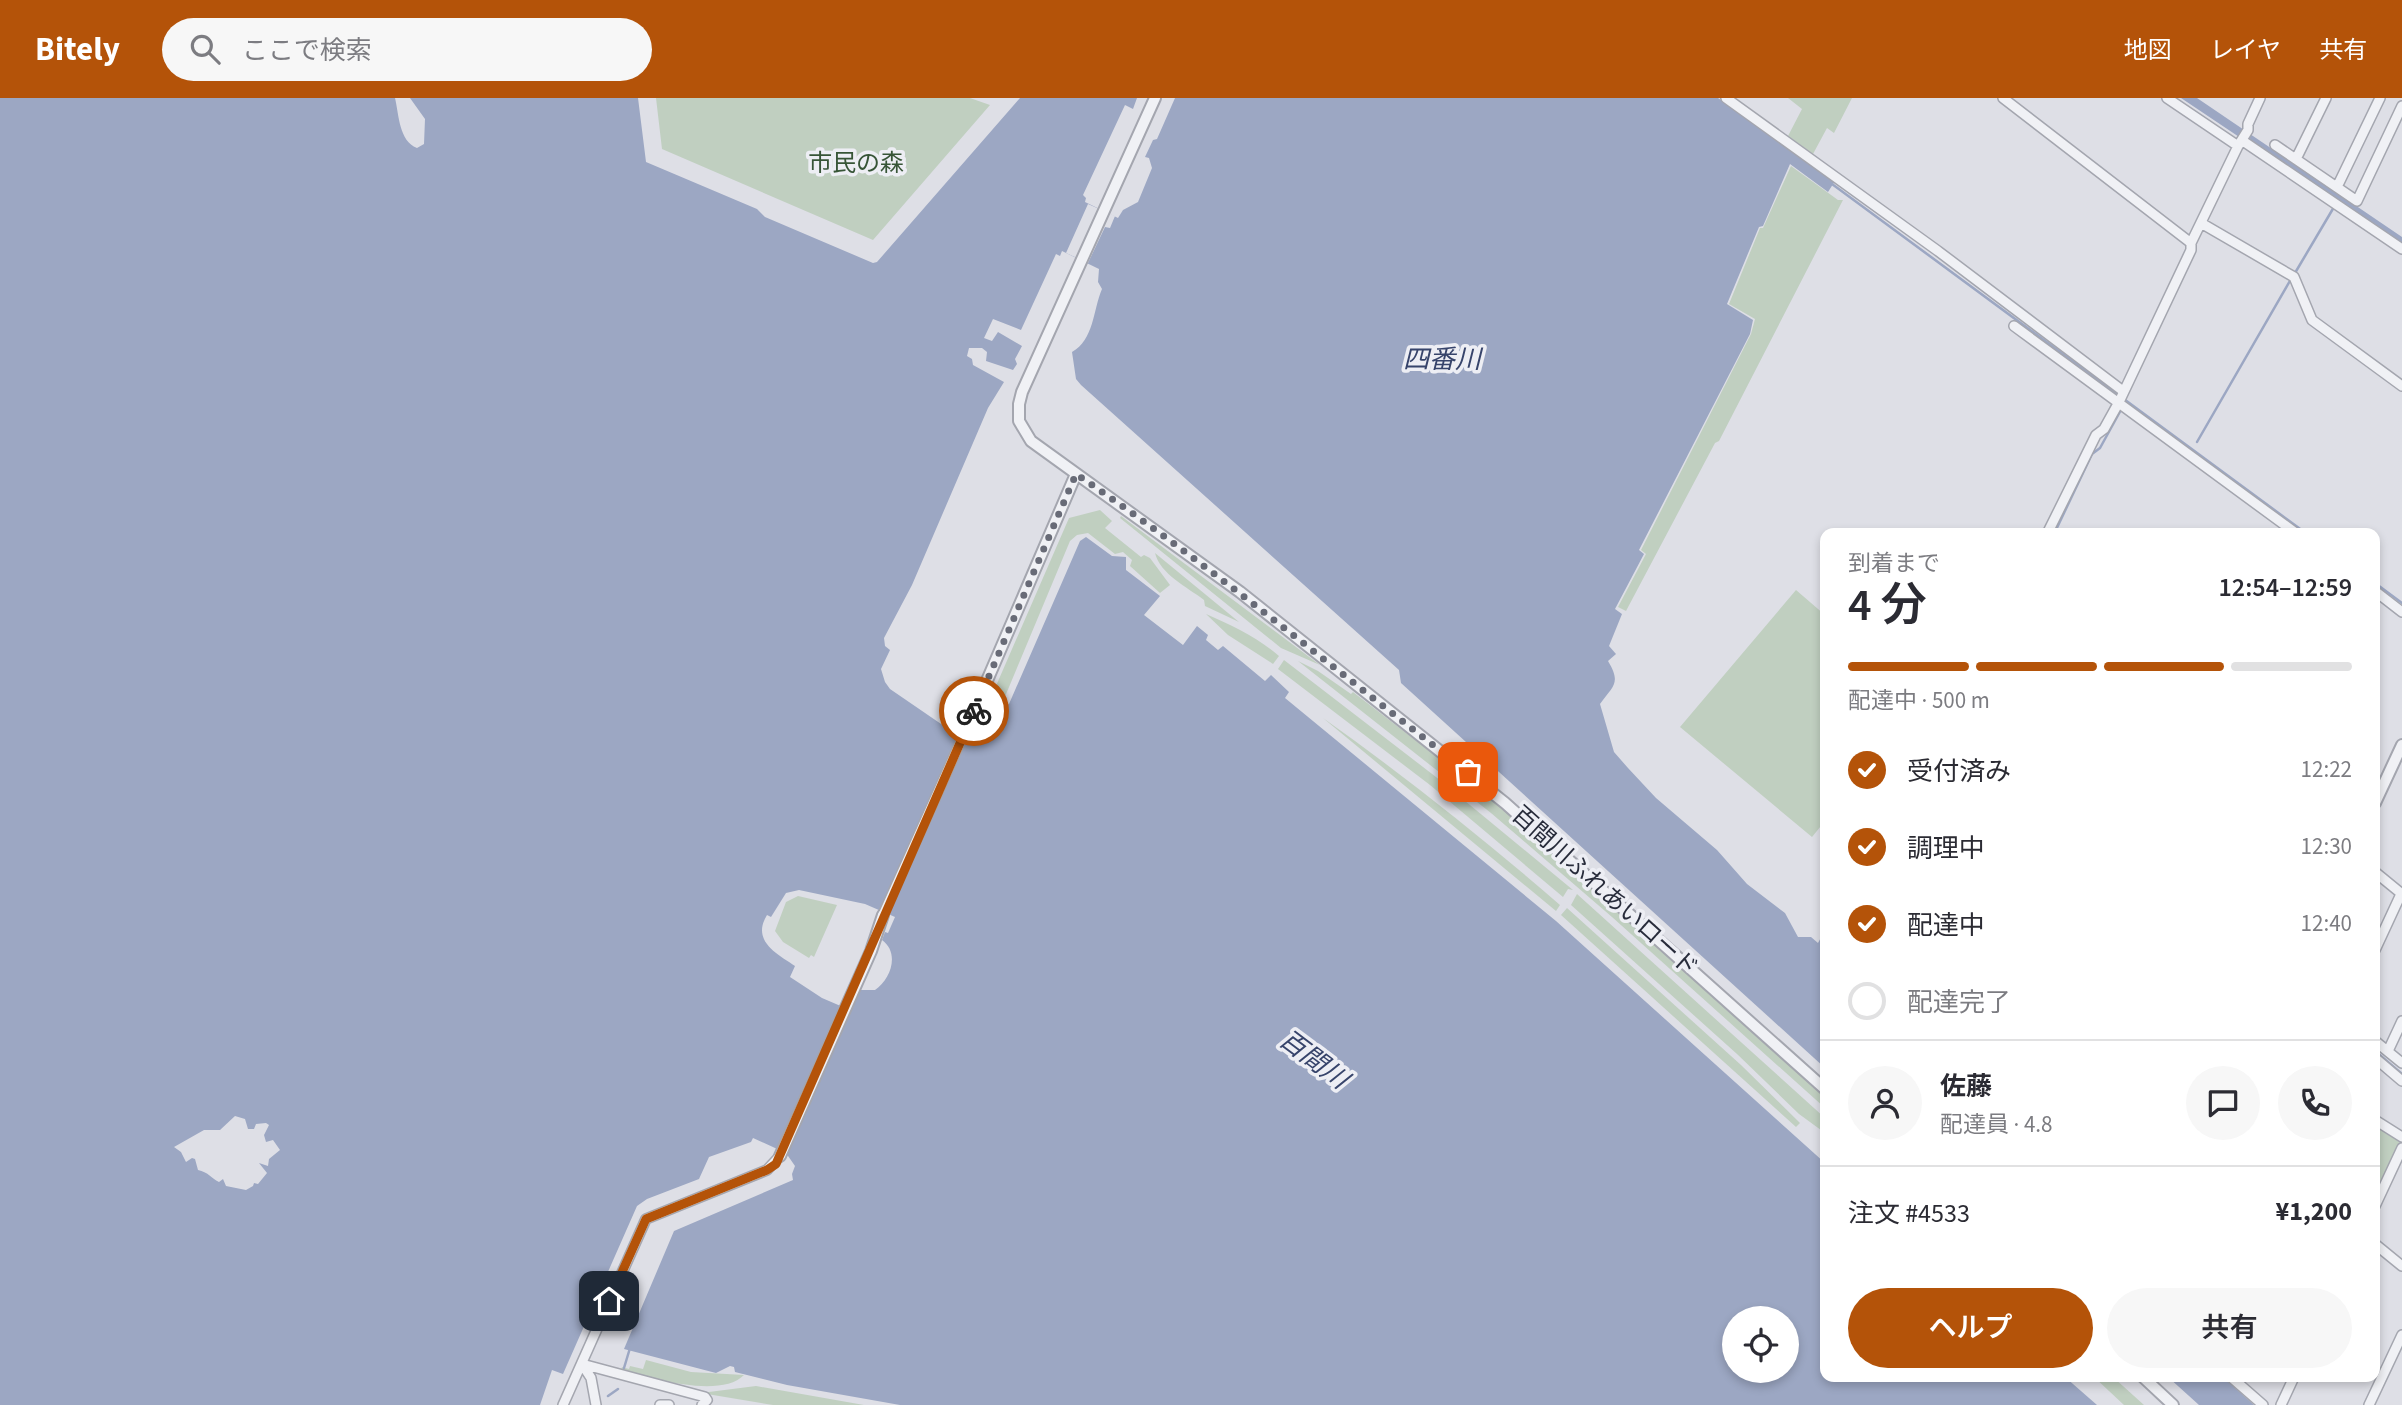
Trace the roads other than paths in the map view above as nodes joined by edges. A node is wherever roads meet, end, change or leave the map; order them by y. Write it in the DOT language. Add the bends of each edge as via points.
graph roads {
  1 [pos="1155,98"];
  2 [pos="1726,98"];
  3 [pos="2003,98"];
  4 [pos="2167,98"];
  5 [pos="2260,98"];
  6 [pos="2326,98"];
  7 [pos="2381,98"];
  8 [pos="2402,106"];
  9 [pos="2242,142"];
  10 [pos="2275,145"];
  11 [pos="2296,159"];
  12 [pos="2337,187"];
  13 [pos="2201,223"];
  14 [pos="2191,243"];
  15 [pos="2402,249"];
  16 [pos="2014,326"];
  17 [pos="2042,338"];
  18 [pos="2402,386"];
  19 [pos="2121,396"];
  20 [pos="1076,474"];
  21 [pos="2050,528"];
  22 [pos="2289,528"];
  23 [pos="2380,595"];
  24 [pos="2402,611"];
  25 [pos="964,734"];
  26 [pos="2402,746"];
  27 [pos="2380,792"];
  28 [pos="2380,876"];
  29 [pos="2402,894"];
  30 [pos="884,915"];
  31 [pos="2380,940"];
  32 [pos="2402,1021"];
  33 [pos="2380,1045"];
  34 [pos="2388,1051"];
  35 [pos="2380,1062"];
  36 [pos="2402,1063"];
  37 [pos="2402,1081"];
  38 [pos="1820,1084"];
  39 [pos="2380,1123"];
  40 [pos="2402,1137"];
  41 [pos="2402,1148"];
  42 [pos="780,1156"];
  43 [pos="2380,1195"];
  44 [pos="2380,1248"];
  45 [pos="2402,1266"];
  46 [pos="2402,1335"];
  47 [pos="582,1364"];
  48 [pos="2148,1382"];
  49 [pos="2237,1382"];
  50 [pos="2292,1382"];
  51 [pos="2380,1382"];
  52 [pos="2380,1382"];
  53 [pos="563,1405"];
  54 [pos="596,1405"];
  55 [pos="660,1405"];
  56 [pos="669,1405"];
  57 [pos="702,1405"];
  58 [pos="2173,1405"];
  59 [pos="2263,1405"];
  60 [pos="2281,1405"];
  61 [pos="2369,1405"];
  1 -- 20 [label="street, 百間川ふれあいロード" via="1022,392 1018,414 1022,428 1031,441"];
  2 -- 17 [label="street"];
  3 -- 14 [label="street"];
  4 -- 9 [label="street"];
  5 -- 9 [label="street"];
  6 -- 11 [label="street"];
  7 -- 12 [label="street"];
  8 -- 12 [label="street" via="2357,201"];
  9 -- 13 [label="street"];
  9 -- 15 [label="street"];
  10 -- 11 [label="street"];
  11 -- 12 [label="street"];
  13 -- 14 [label="street"];
  13 -- 18 [label="street" via="2292,277 2312,320"];
  14 -- 19 [label="street"];
  16 -- 17 [label="street"];
  17 -- 19 [label="street"];
  19 -- 21 [label="street" via="2096,435"];
  19 -- 22 [label="street"];
  20 -- 25 [label="street"];
  20 -- 38 [label="street, 百間川ふれあいロード" via="1240,592 1496,795"];
  23 -- 24 [label="street"];
  25 -- 30 [label="street"];
  26 -- 27 [label="street"];
  28 -- 29 [label="street"];
  29 -- 31 [label="street"];
  30 -- 42 [label="street"];
  32 -- 34 [label="street"];
  33 -- 34 [label="street"];
  34 -- 36 [label="street"];
  35 -- 37 [label="street"];
  39 -- 40 [label="street"];
  41 -- 43 [label="street"];
  42 -- 47 [label="street" via="767,1170 646,1219"];
  44 -- 45 [label="street"];
  46 -- 52 [label="street"];
  47 -- 53 [label="street"];
  47 -- 54 [label="street" via="591,1378"];
  47 -- 57 [label="street" via="705,1397"];
  48 -- 58 [label="street"];
  49 -- 59 [label="street"];
  50 -- 60 [label="street"];
  51 -- 61 [label="street"];
  55 -- 56 [label="street"];
}
